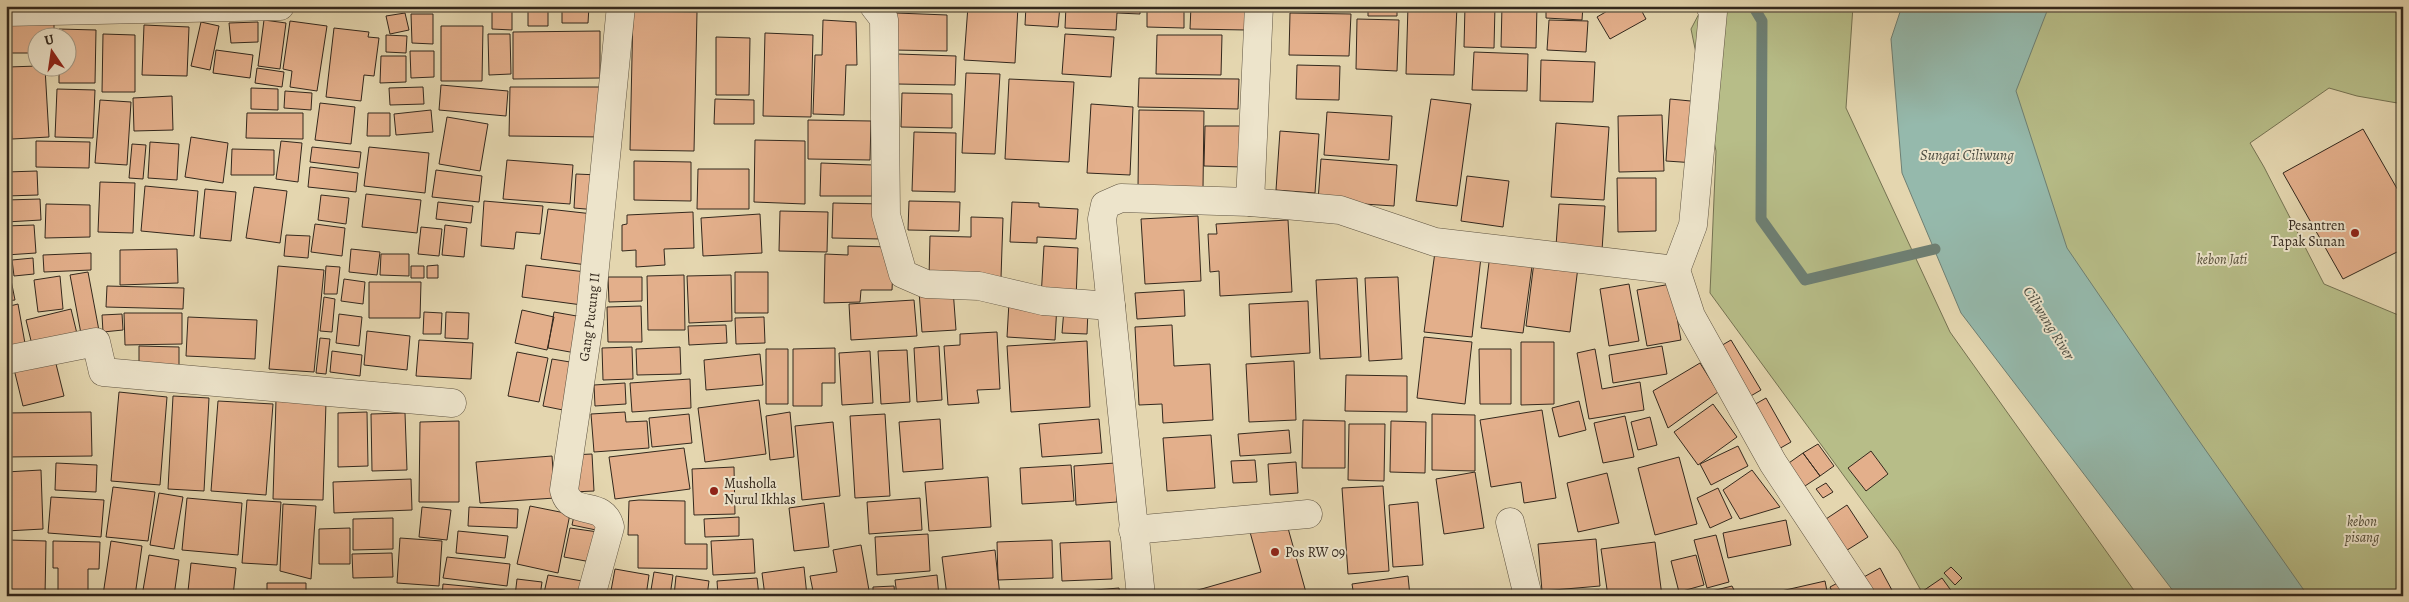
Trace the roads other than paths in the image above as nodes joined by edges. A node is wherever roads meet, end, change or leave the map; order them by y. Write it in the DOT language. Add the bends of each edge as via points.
graph roads {
  1 [pos="280,6"];
  2 [pos="621,6"];
  3 [pos="874,6"];
  4 [pos="1258,6"];
  5 [pos="1710,6"];
  6 [pos="6,12"];
  7 [pos="1250,202"];
  8 [pos="1676,270"];
  9 [pos="1111,306"];
  10 [pos="6,360"];
  11 [pos="452,402"];
  12 [pos="1308,514"];
  13 [pos="1510,522"];
  14 [pos="1133,530"];
  15 [pos="591,596"];
  16 [pos="1141,596"];
  17 [pos="1528,596"];
  18 [pos="1860,596"];
  1 -- 6 [label="street"];
  2 -- 15 [label="street, Gang Pucung II" via="590,317 564,490 566,499 573,505 603,513 608,518 610,527"];
  3 -- 9 [label="street" via="884,19 886,215 903,274 926,284 979,286 1043,301"];
  4 -- 7 [label="street"];
  5 -- 8 [label="street" via="1713,12 1693,225"];
  7 -- 8 [label="street" via="1340,210 1436,242"];
  7 -- 9 [label="street" via="1121,198 1105,205 1102,219"];
  8 -- 18 [label="street" via="1691,316 1773,463"];
  9 -- 14 [label="street"];
  10 -- 11 [label="street" via="96,342 103,372"];
  12 -- 14 [label="street"];
  13 -- 17 [label="street"];
  14 -- 16 [label="street"];
}
